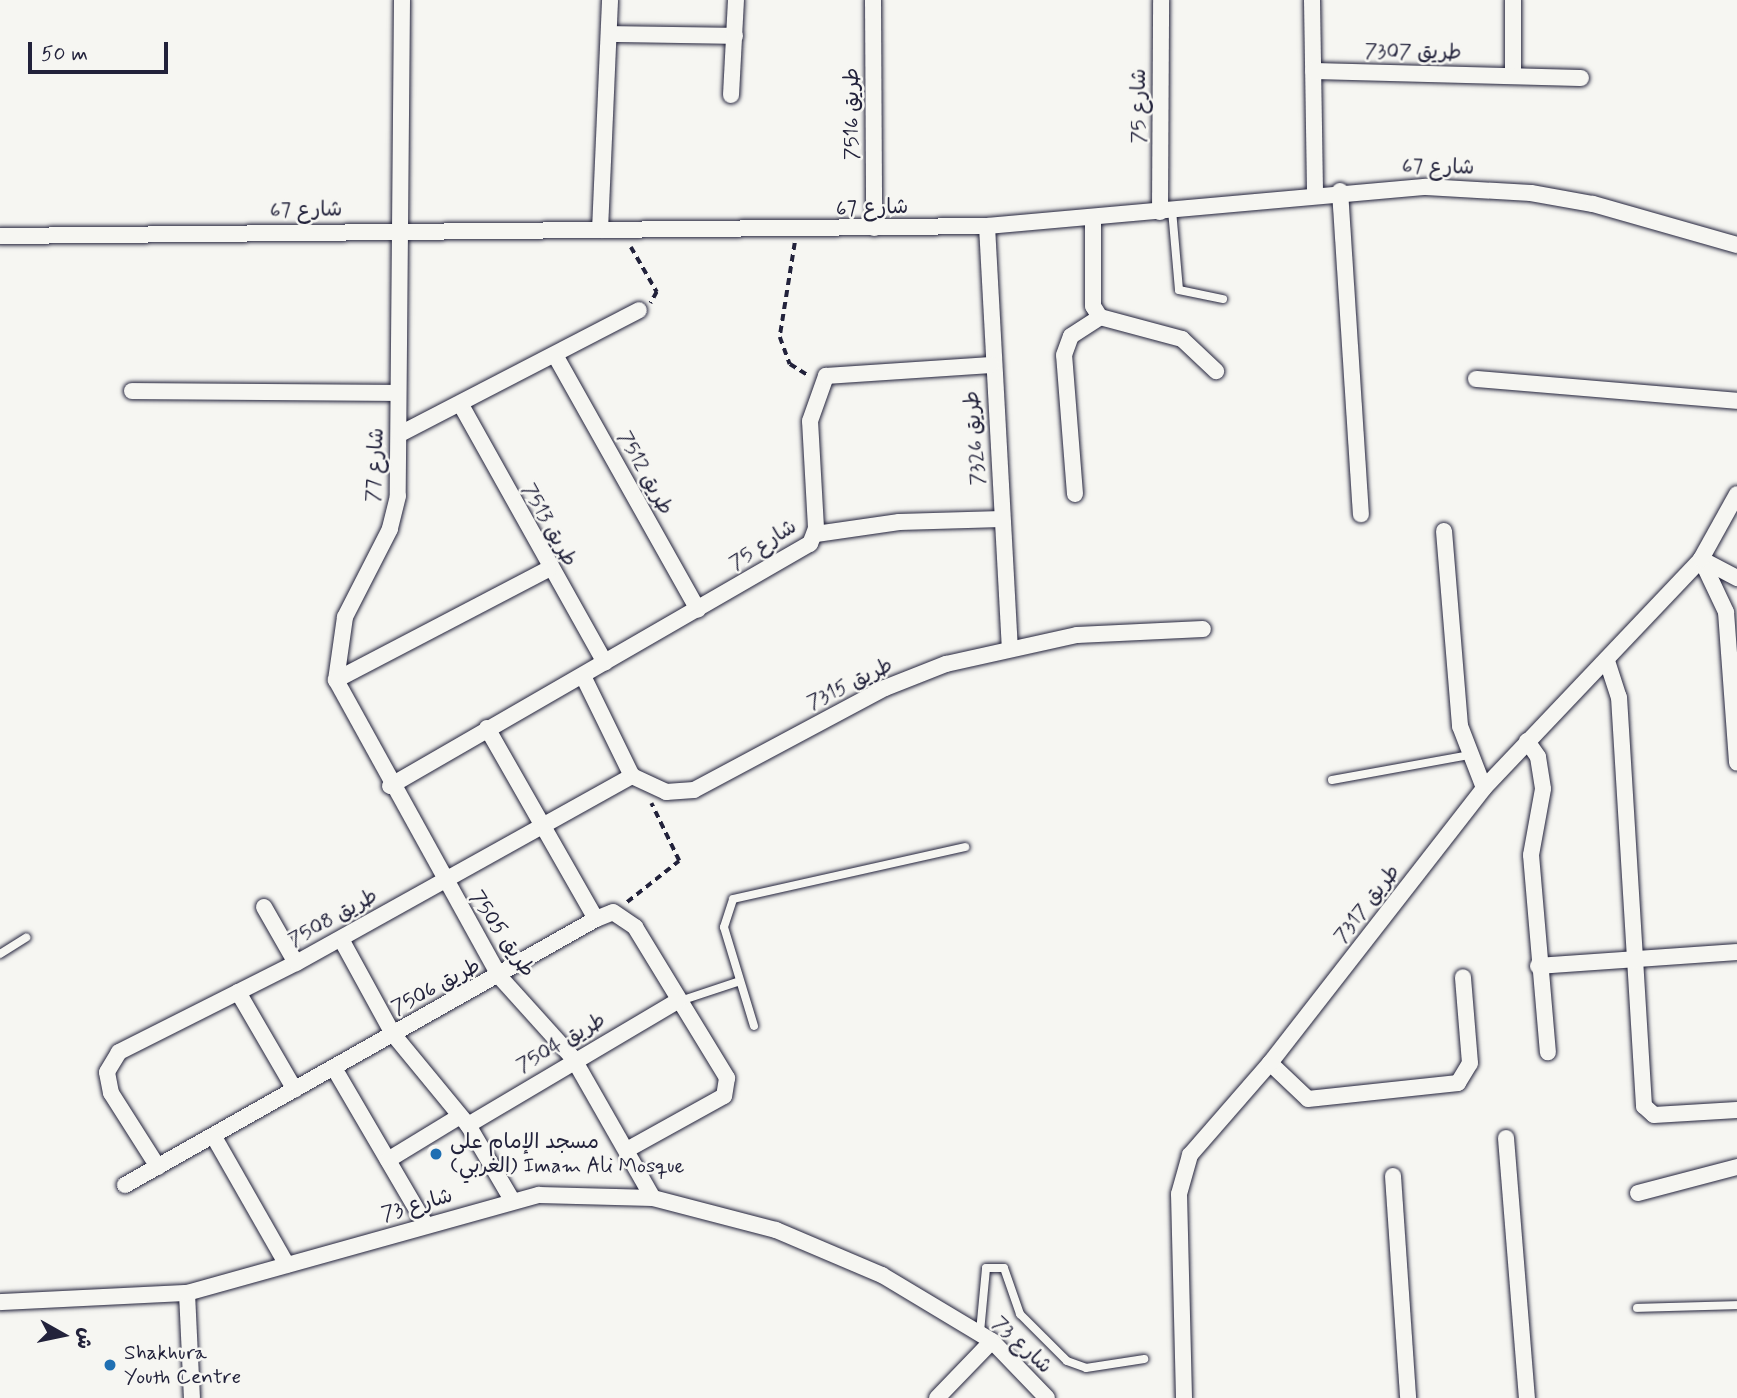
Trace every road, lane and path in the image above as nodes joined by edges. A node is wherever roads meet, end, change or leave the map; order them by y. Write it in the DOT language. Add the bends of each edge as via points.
graph roads {
  1 [pos="402,0"];
  2 [pos="610,0"];
  3 [pos="736,0"];
  4 [pos="873,0"];
  5 [pos="1161,0"];
  6 [pos="1312,0"];
  7 [pos="1513,0"];
  8 [pos="611,34"];
  9 [pos="735,36"];
  10 [pos="1313,71"];
  11 [pos="1513,76"];
  12 [pos="1581,78"];
  13 [pos="731,95"];
  14 [pos="1340,191"];
  15 [pos="1315,194"];
  16 [pos="1166,211"];
  17 [pos="1093,217"];
  18 [pos="987,226"];
  19 [pos="874,228"];
  20 [pos="397,230"];
  21 [pos="600,230"];
  22 [pos="621,230"];
  23 [pos="797,232"];
  24 [pos="0,236"];
  25 [pos="1737,245"];
  26 [pos="1223,299"];
  27 [pos="639,310"];
  28 [pos="1100,317"];
  29 [pos="555,355"];
  30 [pos="990,365"];
  31 [pos="1216,370"];
  32 [pos="1476,379"];
  33 [pos="819,383"];
  34 [pos="132,391"];
  35 [pos="397,393"];
  36 [pos="1737,401"];
  37 [pos="461,405"];
  38 [pos="400,434"];
  39 [pos="1075,494"];
  40 [pos="1737,494"];
  41 [pos="1361,514"];
  42 [pos="1002,519"];
  43 [pos="1444,531"];
  44 [pos="816,534"];
  45 [pos="1701,559"];
  46 [pos="548,569"];
  47 [pos="1737,578"];
  48 [pos="698,610"];
  49 [pos="1203,629"];
  50 [pos="1010,648"];
  51 [pos="1606,661"];
  52 [pos="604,663"];
  53 [pos="583,676"];
  54 [pos="336,680"];
  55 [pos="487,729"];
  56 [pos="1527,741"];
  57 [pos="1469,755"];
  58 [pos="1737,763"];
  59 [pos="632,776"];
  60 [pos="1332,780"];
  61 [pos="390,786"];
  62 [pos="648,787"];
  63 [pos="1484,788"];
  64 [pos="543,827"];
  65 [pos="965,846"];
  66 [pos="442,881"];
  67 [pos="264,907"];
  68 [pos="613,912"];
  69 [pos="596,919"];
  70 [pos="26,939"];
  71 [pos="341,939"];
  72 [pos="1737,952"];
  73 [pos="0,954"];
  74 [pos="1635,960"];
  75 [pos="296,963"];
  76 [pos="1538,966"];
  77 [pos="500,976"];
  78 [pos="1463,976"];
  79 [pos="740,981"];
  80 [pos="238,992"];
  81 [pos="678,1002"];
  82 [pos="754,1026"];
  83 [pos="393,1034"];
  84 [pos="1548,1052"];
  85 [pos="573,1058"];
  86 [pos="1270,1063"];
  87 [pos="334,1068"];
  88 [pos="295,1090"];
  89 [pos="1737,1110"];
  90 [pos="464,1121"];
  91 [pos="214,1137"];
  92 [pos="1506,1138"];
  93 [pos="630,1148"];
  94 [pos="388,1160"];
  95 [pos="158,1167"];
  96 [pos="1737,1167"];
  97 [pos="1393,1176"];
  98 [pos="125,1185"];
  99 [pos="1638,1193"];
  100 [pos="653,1198"];
  101 [pos="512,1199"];
  102 [pos="425,1224"];
  103 [pos="287,1265"];
  104 [pos="187,1293"];
  105 [pos="0,1302"];
  106 [pos="1737,1305"];
  107 [pos="1637,1308"];
  108 [pos="986,1336"];
  109 [pos="1144,1359"];
  110 [pos="192,1398"];
  111 [pos="937,1398"];
  112 [pos="1047,1398"];
  113 [pos="1184,1398"];
  114 [pos="1408,1398"];
  115 [pos="1527,1398"];
  1 -- 20 [label="street, شارع 77"];
  2 -- 8 [label="street"];
  3 -- 9 [label="street"];
  4 -- 19 [label="street, طريق 7516"];
  5 -- 16 [label="street, شارع 75"];
  6 -- 10 [label="street"];
  7 -- 11 [label="street"];
  8 -- 9 [label="street"];
  8 -- 21 [label="street"];
  9 -- 13 [label="street"];
  10 -- 11 [label="street, طريق 7307"];
  10 -- 15 [label="street"];
  11 -- 12 [label="street, طريق 7307"];
  14 -- 15 [label="street, شارع 67"];
  14 -- 25 [label="street, شارع 67" via="1426,187 1531,193"];
  14 -- 41 [label="street"];
  15 -- 16 [label="street, شارع 67"];
  16 -- 17 [label="street, شارع 67"];
  16 -- 26 [label="lane" via="1179,290"];
  17 -- 18 [label="street, شارع 67"];
  17 -- 28 [label="street" via="1093,306"];
  18 -- 19 [label="street, شارع 67"];
  18 -- 30 [label="street, طريق 7326"];
  19 -- 23 [label="street, شارع 67"];
  20 -- 21 [label="street, شارع 67"];
  20 -- 24 [label="street, شارع 67"];
  20 -- 35 [label="street, شارع 77"];
  21 -- 22 [label="street, شارع 67"];
  22 -- 23 [label="street, شارع 67"];
  22 -- 27 [label="path" via="657,292"];
  23 -- 33 [label="path" via="780,337 790,364"];
  27 -- 29 [label="street"];
  28 -- 31 [label="street" via="1182,339"];
  28 -- 39 [label="street" via="1071,336 1065,355"];
  29 -- 37 [label="street"];
  29 -- 48 [label="street, طريق 7512"];
  30 -- 33 [label="street" via="835,372"];
  30 -- 42 [label="street, طريق 7326"];
  32 -- 36 [label="street"];
  33 -- 44 [label="street, شارع 75" via="808,442"];
  34 -- 35 [label="street"];
  35 -- 38 [label="street, شارع 77"];
  37 -- 38 [label="street"];
  37 -- 46 [label="street, طريق 7513"];
  38 -- 54 [label="street, شارع 77" via="390,529 345,617"];
  40 -- 45 [label="street, طريق 7317"];
  42 -- 44 [label="street" via="899,522"];
  42 -- 50 [label="street, طريق 7326"];
  43 -- 57 [label="street" via="1460,726"];
  44 -- 48 [label="street, شارع 75" via="805,548"];
  45 -- 47 [label="street"];
  45 -- 51 [label="street, طريق 7317"];
  45 -- 58 [label="street" via="1726,612"];
  46 -- 52 [label="street, طريق 7513"];
  46 -- 54 [label="street"];
  48 -- 52 [label="street, شارع 75"];
  49 -- 50 [label="street, طريق 7315" via="1111,631"];
  50 -- 62 [label="street, طريق 7315" via="884,688 694,790"];
  51 -- 56 [label="street, طريق 7317"];
  51 -- 74 [label="street" via="1619,697"];
  52 -- 53 [label="street, شارع 75"];
  53 -- 55 [label="street, شارع 75"];
  53 -- 59 [label="street"];
  54 -- 61 [label="street, طريق 7505"];
  55 -- 61 [label="street, شارع 75"];
  55 -- 64 [label="street"];
  56 -- 63 [label="street, طريق 7317"];
  56 -- 76 [label="street" via="1538,757 1543,789 1531,855"];
  57 -- 60 [label="lane"];
  57 -- 63 [label="street"];
  59 -- 62 [label="street"];
  59 -- 64 [label="street"];
  61 -- 66 [label="street, طريق 7505"];
  62 -- 68 [label="path" via="679,861"];
  63 -- 86 [label="street, طريق 7317"];
  64 -- 66 [label="street, طريق 7508"];
  64 -- 69 [label="street"];
  65 -- 79 [label="lane" via="745,892 733,899 724,927"];
  66 -- 71 [label="street, طريق 7508"];
  66 -- 77 [label="street, طريق 7505"];
  67 -- 75 [label="street"];
  68 -- 69 [label="street"];
  68 -- 81 [label="street" via="635,927"];
  69 -- 77 [label="street, طريق 7506"];
  70 -- 73 [label="lane"];
  71 -- 75 [label="street, طريق 7508"];
  71 -- 83 [label="street"];
  72 -- 74 [label="street"];
  74 -- 76 [label="street"];
  74 -- 89 [label="street" via="1644,1106 1654,1115"];
  75 -- 80 [label="street, طريق 7508"];
  76 -- 84 [label="street"];
  77 -- 83 [label="street, طريق 7506"];
  77 -- 85 [label="street, طريق 7505"];
  78 -- 86 [label="street" via="1470,1063 1458,1083 1308,1099"];
  79 -- 81 [label="lane"];
  79 -- 82 [label="lane"];
  80 -- 88 [label="street"];
  80 -- 95 [label="street, طريق 7508" via="141,1040 111,1061 108,1083"];
  81 -- 85 [label="street, طريق 7504"];
  81 -- 93 [label="street" via="727,1078 724,1096"];
  83 -- 87 [label="street, طريق 7506"];
  83 -- 90 [label="street"];
  85 -- 90 [label="street, طريق 7504"];
  85 -- 93 [label="street, طريق 7505"];
  86 -- 113 [label="street, طريق 7317" via="1190,1155 1179,1180"];
  87 -- 88 [label="street, طريق 7506"];
  87 -- 94 [label="street"];
  88 -- 91 [label="street, طريق 7506"];
  90 -- 94 [label="street, طريق 7504"];
  90 -- 101 [label="street"];
  91 -- 95 [label="street, طريق 7506"];
  91 -- 103 [label="street"];
  92 -- 115 [label="street"];
  93 -- 100 [label="street, طريق 7505"];
  94 -- 102 [label="street"];
  95 -- 98 [label="street, طريق 7506"];
  96 -- 99 [label="street"];
  97 -- 114 [label="street"];
  100 -- 101 [label="street, شارع 73"];
  100 -- 108 [label="street, شارع 73" via="776,1230 882,1275"];
  101 -- 102 [label="street, شارع 73"];
  102 -- 103 [label="street, شارع 73"];
  103 -- 104 [label="street, شارع 73"];
  104 -- 105 [label="street, شارع 73"];
  104 -- 110 [label="street"];
  106 -- 107 [label="lane"];
  108 -- 109 [label="lane" via="986,1268 1004,1268 1020,1314 1067,1361 1086,1368"];
  108 -- 111 [label="street"];
  108 -- 112 [label="street, شارع 73"];
}
